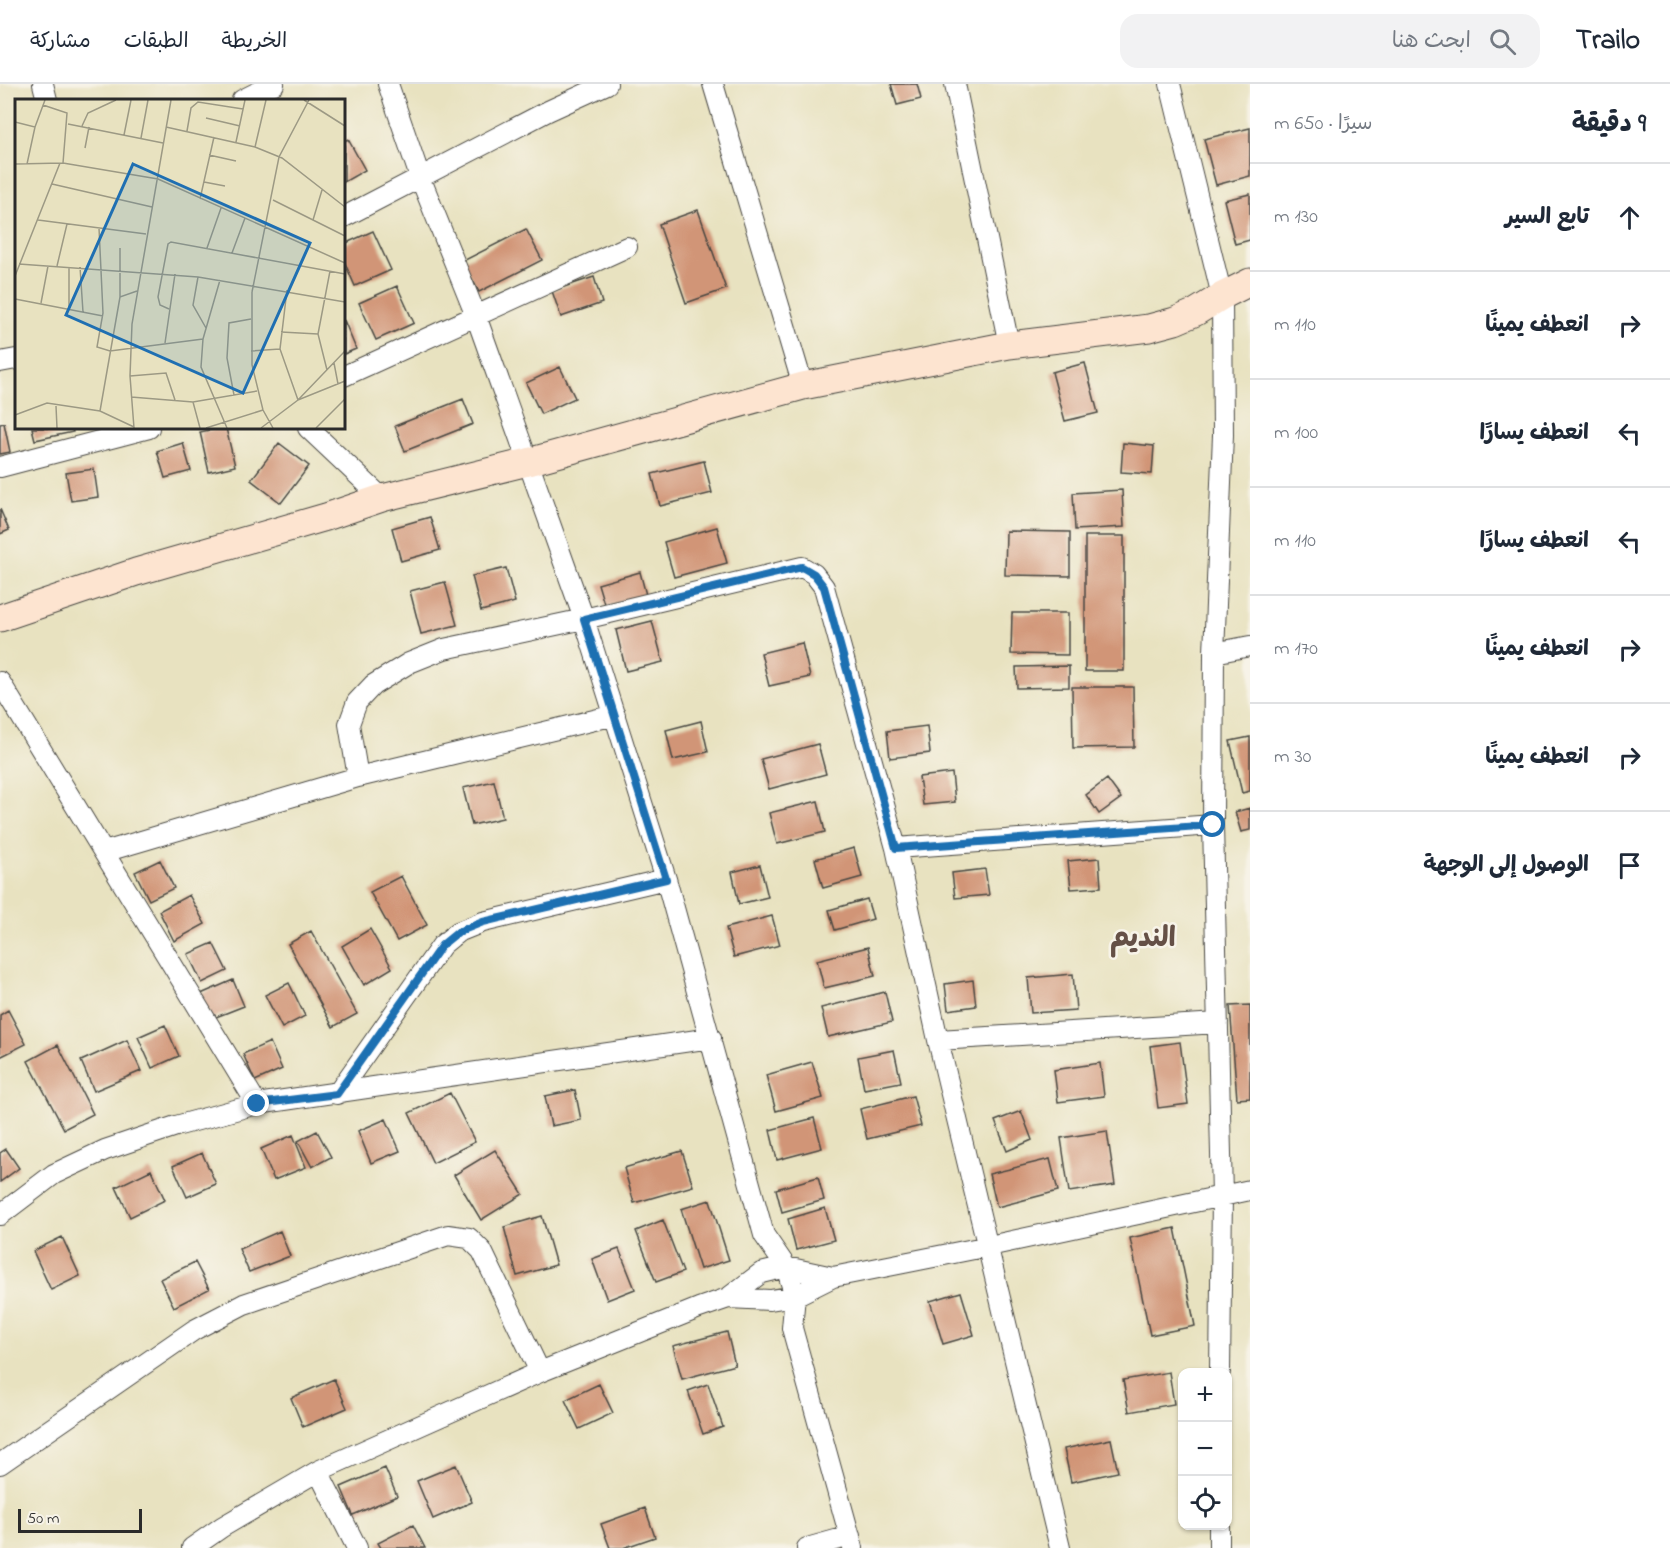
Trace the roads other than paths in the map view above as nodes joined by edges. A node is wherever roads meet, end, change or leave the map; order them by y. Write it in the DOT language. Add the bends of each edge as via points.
graph roads {
  1 [pos="274,84"];
  2 [pos="388,84"];
  3 [pos="606,84"];
  4 [pos="713,84"];
  5 [pos="955,84"];
  6 [pos="1170,84"];
  7 [pos="245,99"];
  8 [pos="420,177"];
  9 [pos="345,216"];
  10 [pos="627,247"];
  11 [pos="1250,282"];
  12 [pos="1222,296"];
  13 [pos="476,316"];
  14 [pos="1009,345"];
  15 [pos="15,359"];
  16 [pos="0,362"];
  17 [pos="345,375"];
  18 [pos="803,386"];
  19 [pos="145,429"];
  20 [pos="309,429"];
  21 [pos="528,462"];
  22 [pos="0,467"];
  23 [pos="382,498"];
  24 [pos="0,618"];
  25 [pos="584,619"];
  26 [pos="1250,646"];
  27 [pos="1215,653"];
  28 [pos="0,682"];
  29 [pos="615,714"];
  30 [pos="358,777"];
  31 [pos="1213,825"];
  32 [pos="896,848"];
  33 [pos="104,852"];
  34 [pos="666,879"];
  35 [pos="1218,1023"];
  36 [pos="711,1038"];
  37 [pos="938,1040"];
  38 [pos="337,1094"];
  39 [pos="257,1104"];
  40 [pos="1250,1190"];
  41 [pos="1222,1195"];
  42 [pos="0,1215"];
  43 [pos="764,1235"];
  44 [pos="989,1246"];
  45 [pos="786,1267"];
  46 [pos="761,1273"];
  47 [pos="833,1277"];
  48 [pos="795,1296"];
  49 [pos="728,1298"];
  50 [pos="770,1300"];
  51 [pos="792,1328"];
  52 [pos="1220,1368"];
  53 [pos="540,1372"];
  54 [pos="0,1464"];
  55 [pos="318,1471"];
  56 [pos="1219,1530"];
  57 [pos="852,1542"];
  58 [pos="192,1548"];
  59 [pos="357,1548"];
  60 [pos="807,1548"];
  61 [pos="1060,1548"];
  62 [pos="1218,1548"];
  1 -- 7 [label="street"];
  2 -- 8 [label="street"];
  3 -- 8 [label="street"];
  4 -- 18 [label="street"];
  5 -- 14 [label="street"];
  6 -- 12 [label="street"];
  8 -- 9 [label="street"];
  8 -- 13 [label="street"];
  10 -- 13 [label="street"];
  11 -- 12 [label="main road"];
  12 -- 14 [label="main road" via="1196,312 1158,326"];
  12 -- 27 [label="street" via="1223,435"];
  13 -- 17 [label="street"];
  13 -- 21 [label="street"];
  14 -- 18 [label="main road"];
  15 -- 16 [label="street"];
  18 -- 21 [label="main road"];
  19 -- 22 [label="street"];
  20 -- 23 [label="street"];
  21 -- 23 [label="main road"];
  21 -- 25 [label="street"];
  23 -- 24 [label="main road" via="136,572"];
  25 -- 29 [label="street"];
  25 -- 30 [label="street" via="444,649 409,663 373,685 357,702 349,724"];
  25 -- 32 [label="street" via="802,567 814,574 824,587"];
  26 -- 27 [label="street"];
  27 -- 31 [label="street"];
  28 -- 33 [label="street"];
  29 -- 30 [label="street"];
  29 -- 34 [label="street"];
  30 -- 33 [label="street"];
  31 -- 32 [label="street"];
  31 -- 35 [label="street"];
  32 -- 37 [label="street"];
  33 -- 39 [label="street"];
  34 -- 36 [label="street"];
  34 -- 38 [label="street" via="483,922 458,932 442,945"];
  35 -- 37 [label="street"];
  35 -- 41 [label="street"];
  36 -- 38 [label="street"];
  36 -- 43 [label="street"];
  37 -- 44 [label="street"];
  38 -- 39 [label="street"];
  39 -- 42 [label="street" via="105,1150 54,1174"];
  40 -- 41 [label="street"];
  41 -- 44 [label="street"];
  41 -- 52 [label="street"];
  43 -- 45 [label="street"];
  43 -- 46 [label="street"];
  44 -- 47 [label="street"];
  44 -- 61 [label="street"];
  45 -- 46 [label="street"];
  45 -- 47 [label="street"];
  45 -- 48 [label="street"];
  46 -- 49 [label="street"];
  46 -- 50 [label="street"];
  47 -- 48 [label="street"];
  48 -- 50 [label="street"];
  48 -- 51 [label="street"];
  49 -- 50 [label="street"];
  49 -- 53 [label="street"];
  50 -- 51 [label="street"];
  51 -- 57 [label="street"];
  53 -- 54 [label="street" via="482,1251 469,1238 448,1235 234,1309 194,1330"];
  53 -- 55 [label="street"];
  55 -- 58 [label="street"];
  55 -- 59 [label="street"];
  56 -- 62 [label="street"];
  57 -- 60 [label="street"];
}
